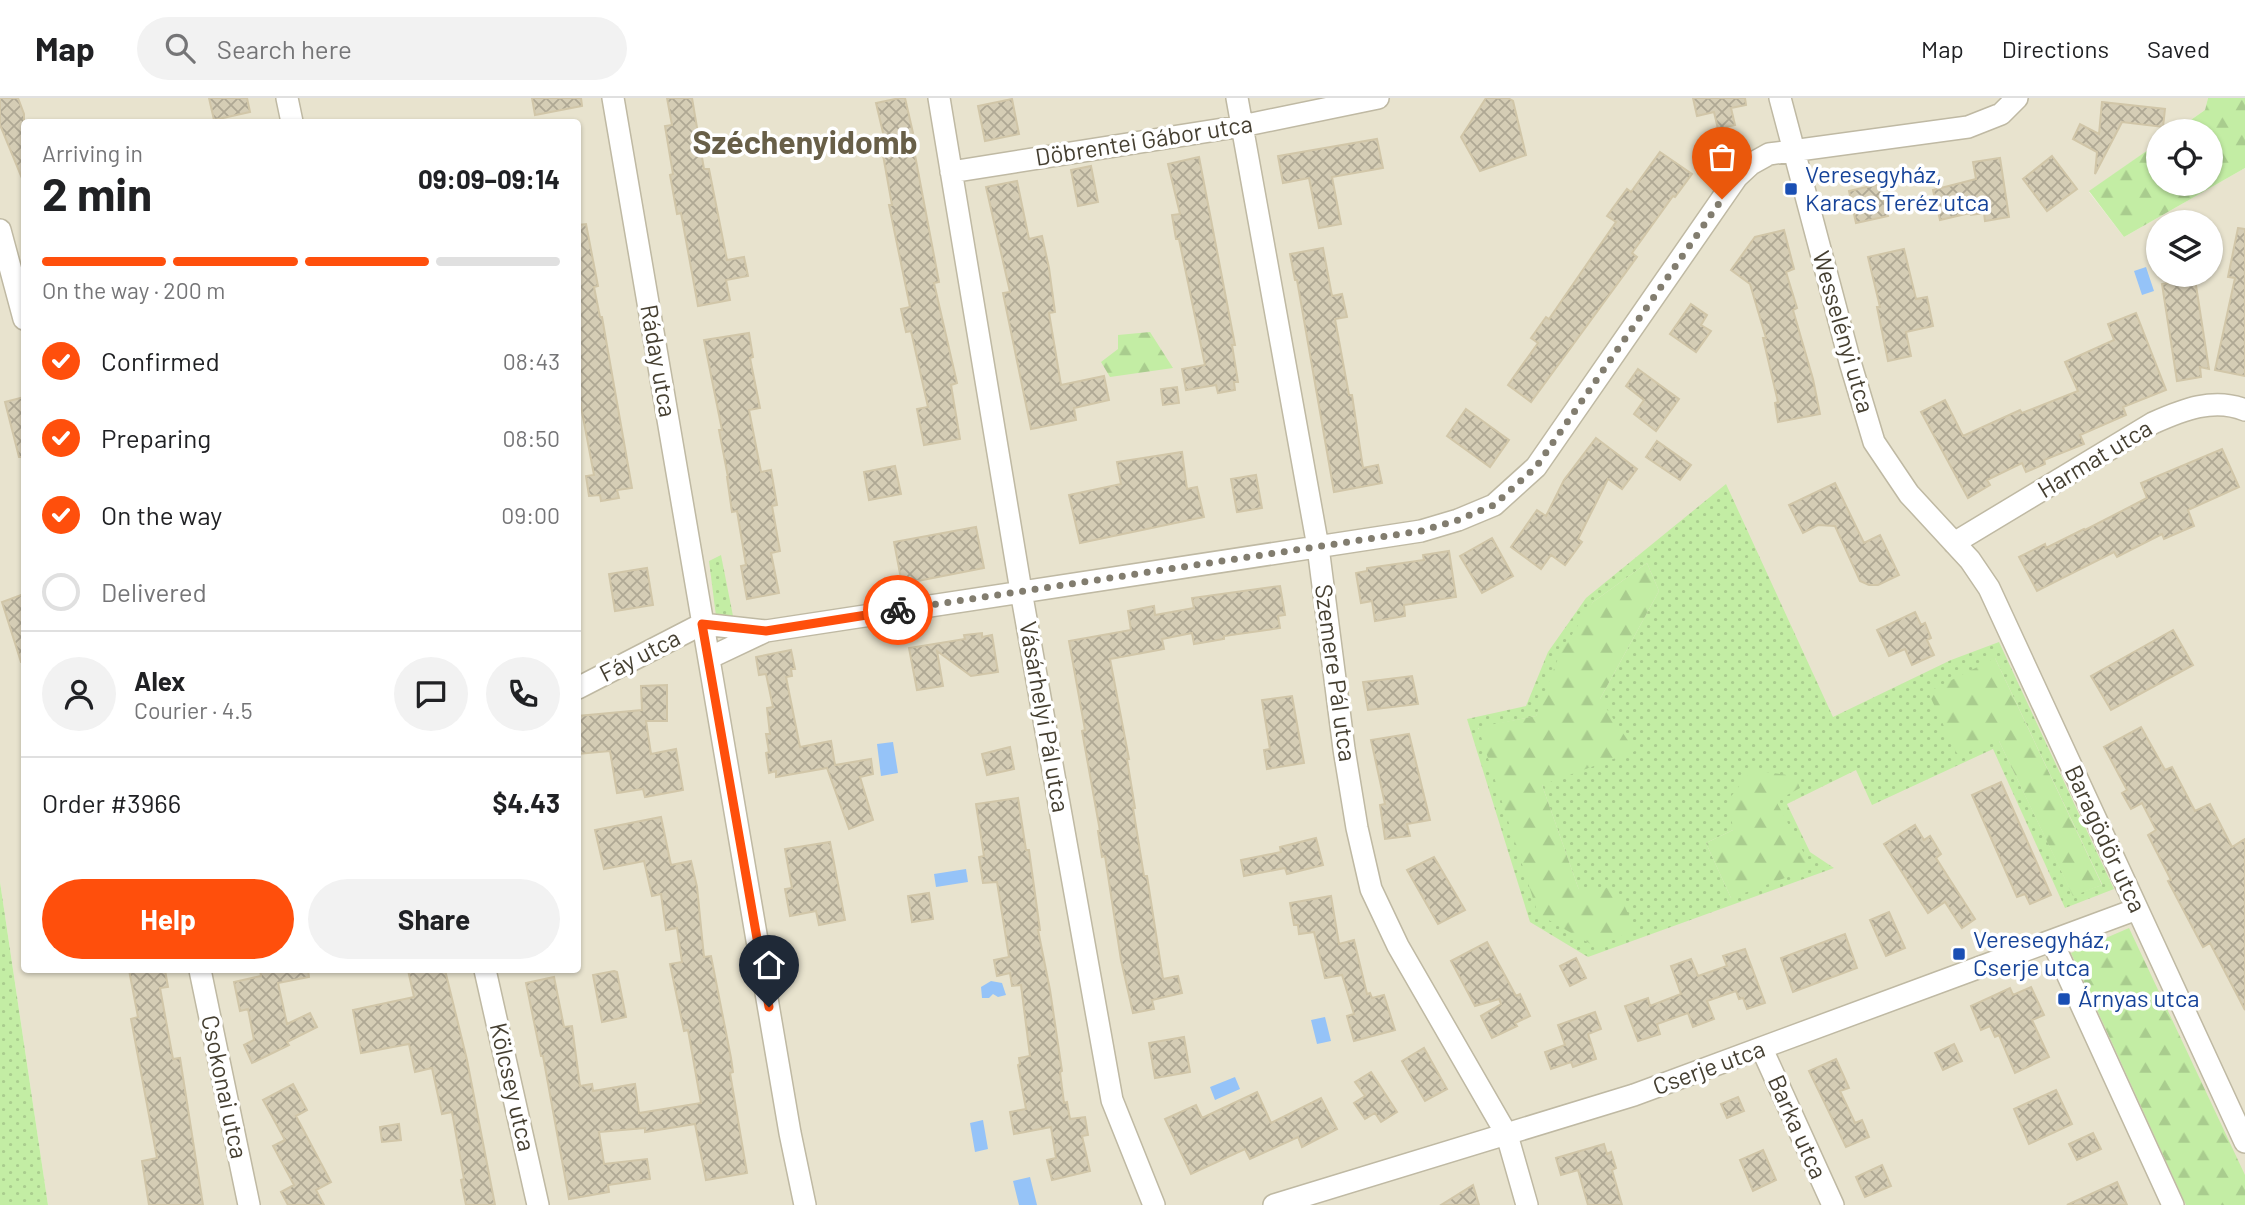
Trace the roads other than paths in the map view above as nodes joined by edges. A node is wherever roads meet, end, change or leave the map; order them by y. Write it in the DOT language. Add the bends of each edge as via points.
graph roads {
  1 [pos="287,98"];
  2 [pos="613,98"];
  3 [pos="939,98"];
  4 [pos="1237,98"];
  5 [pos="1378,98"];
  6 [pos="1780,98"];
  7 [pos="2017,98"];
  8 [pos="291,119"];
  9 [pos="1242,126"];
  10 [pos="1793,150"];
  11 [pos="951,172"];
  12 [pos="0,230"];
  13 [pos="21,308"];
  14 [pos="2245,411"];
  15 [pos="1954,543"];
  16 [pos="1318,547"];
  17 [pos="1021,591"];
  18 [pos="702,624"];
  19 [pos="766,631"];
  20 [pos="709,658"];
  21 [pos="581,686"];
  22 [pos="2137,909"];
  23 [pos="2052,941"];
  24 [pos="201,973"];
  25 [pos="486,973"];
  26 [pos="1762,1049"];
  27 [pos="1507,1135"];
  28 [pos="2245,1142"];
  29 [pos="249,1205"];
  30 [pos="538,1205"];
  31 [pos="805,1205"];
  32 [pos="1154,1205"];
  33 [pos="1274,1205"];
  34 [pos="1527,1205"];
  35 [pos="1832,1205"];
  36 [pos="2173,1205"];
  1 -- 8 [label="street"];
  2 -- 18 [label="street, Ráday utca"];
  3 -- 11 [label="street, Vásárhelyi Pál utca"];
  4 -- 9 [label="street, Szemere Pál utca"];
  5 -- 9 [label="street, Döbrentei Gábor utca"];
  6 -- 10 [label="street, Wesselényi utca"];
  7 -- 10 [label="street" via="2001,114 1968,127"];
  9 -- 11 [label="street, Döbrentei Gábor utca"];
  9 -- 16 [label="street, Szemere Pál utca"];
  10 -- 15 [label="street, Wesselényi utca" via="1874,442 1909,494"];
  10 -- 16 [label="street" via="1769,154 1737,177 1560,434 1519,485 1494,505 1458,520 1421,531"];
  11 -- 17 [label="street, Vásárhelyi Pál utca"];
  12 -- 13 [label="street"];
  14 -- 15 [label="street, Harmat utca" via="2213,405 2187,408 2153,423"];
  15 -- 22 [label="street, Baragödör utca" via="1989,588"];
  16 -- 17 [label="street"];
  16 -- 27 [label="street, Szemere Pál utca" via="1344,750 1371,889 1398,946"];
  17 -- 19 [label="street"];
  17 -- 32 [label="street, Vásárhelyi Pál utca" via="1112,1100"];
  18 -- 19 [label="street"];
  18 -- 20 [label="street, Ráday utca"];
  18 -- 21 [label="street, Fáy utca"];
  19 -- 20 [label="street"];
  20 -- 31 [label="street, Ráday utca"];
  22 -- 23 [label="street, Cserje utca"];
  22 -- 28 [label="street, Baragödör utca"];
  23 -- 26 [label="street, Cserje utca"];
  23 -- 36 [label="street"];
  24 -- 29 [label="street, Csokonai utca"];
  25 -- 30 [label="street, Kölcsey utca"];
  26 -- 27 [label="street, Cserje utca"];
  26 -- 35 [label="street, Barka utca"];
  27 -- 33 [label="street, Cserje utca"];
  27 -- 34 [label="street, Szemere Pál utca"];
}
